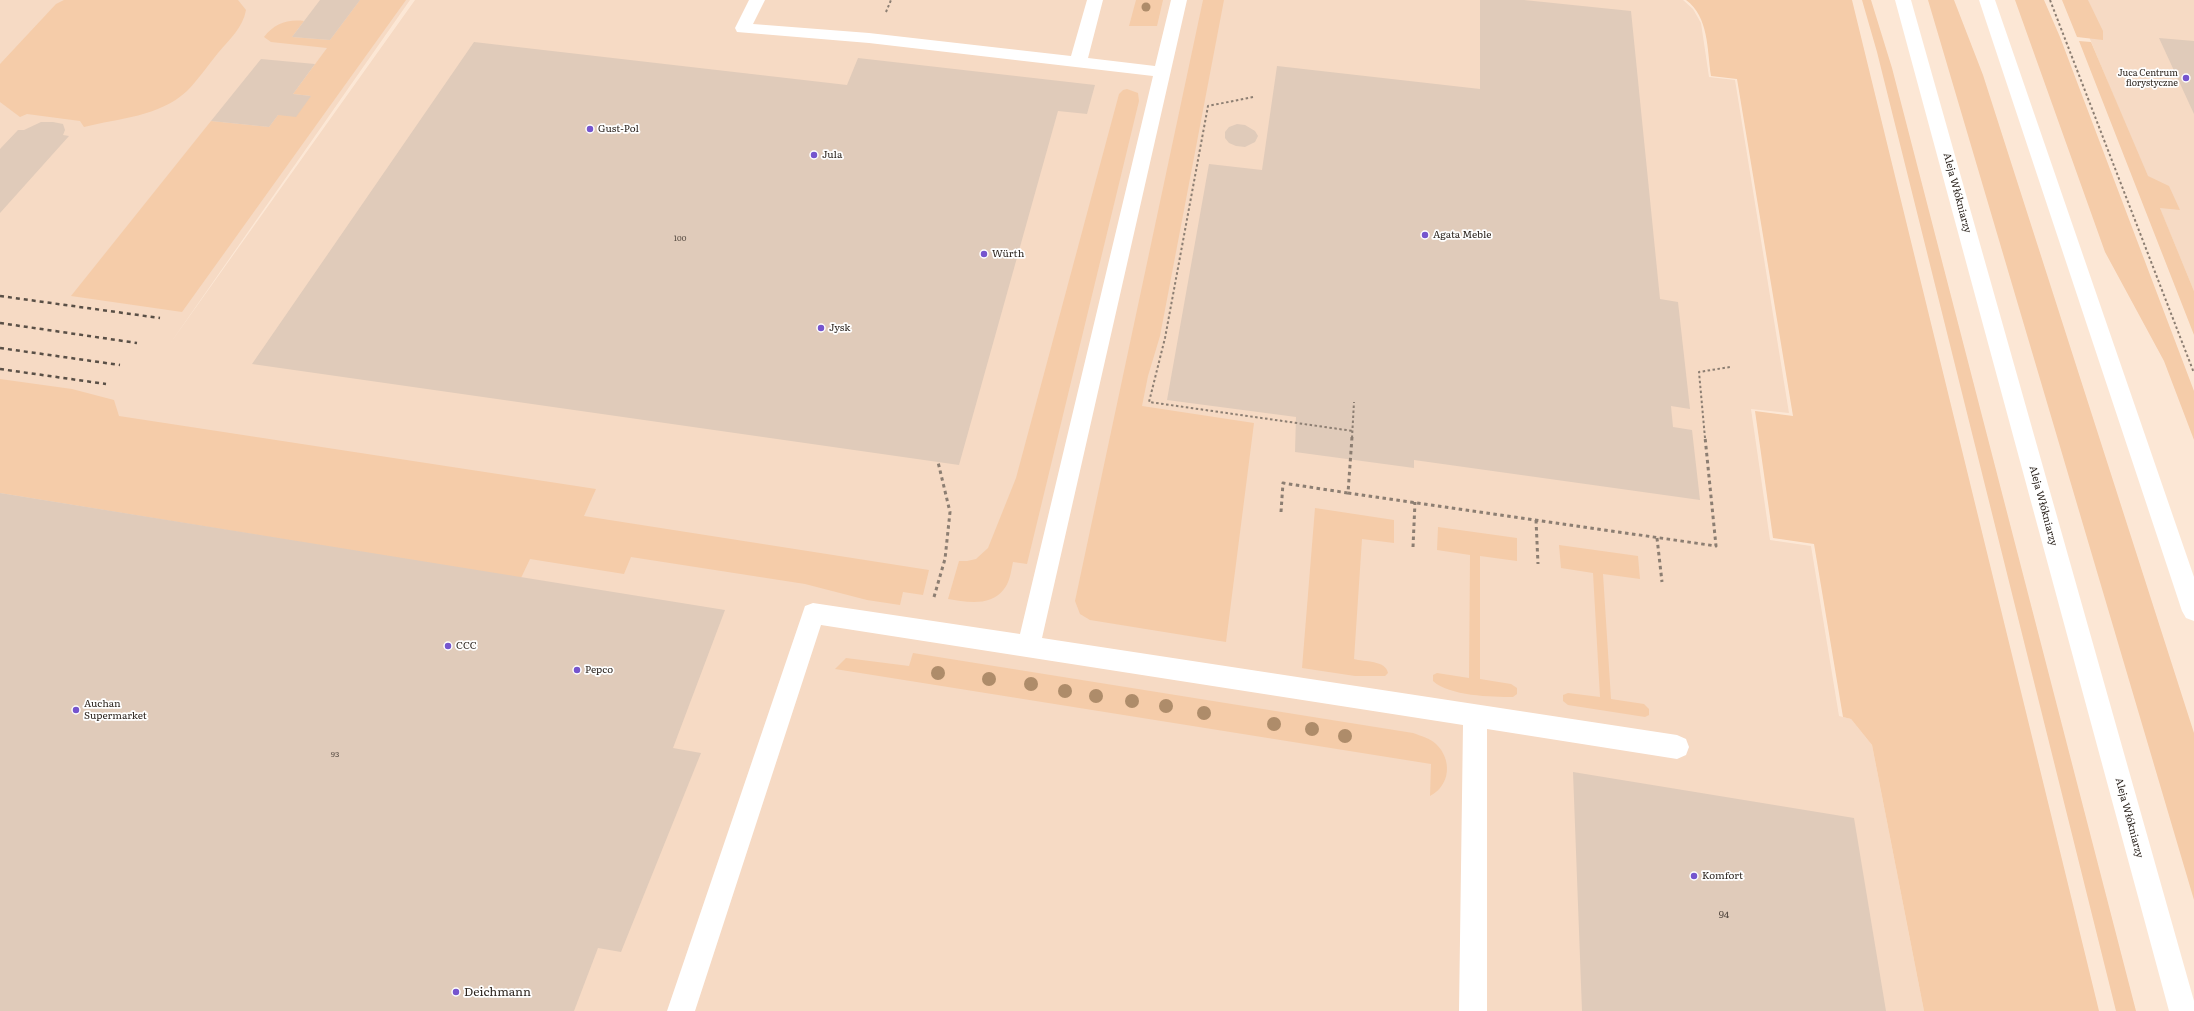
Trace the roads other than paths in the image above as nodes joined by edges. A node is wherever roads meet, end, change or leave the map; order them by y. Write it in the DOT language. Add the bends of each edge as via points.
graph roads {
  1 [pos="757,0"];
  2 [pos="1096,0"];
  3 [pos="1179,0"];
  4 [pos="1903,0"];
  5 [pos="1987,0"];
  6 [pos="1078,62"];
  7 [pos="1163,72"];
  8 [pos="2194,611"];
  9 [pos="1029,645"];
  10 [pos="1476,717"];
  11 [pos="1677,747"];
  12 [pos="682,1011"];
  13 [pos="1473,1011"];
  14 [pos="2183,1011"];
  1 -- 6 [label="main road" via="743,28 869,38"];
  2 -- 6 [label="main road"];
  3 -- 7 [label="main road"];
  4 -- 14 [label="main road, Aleja Włókniarzy"];
  5 -- 8 [label="main road"];
  6 -- 7 [label="main road"];
  7 -- 9 [label="main road"];
  9 -- 10 [label="main road"];
  9 -- 12 [label="main road" via="813,613"];
  10 -- 11 [label="main road"];
  10 -- 13 [label="main road"];
}
